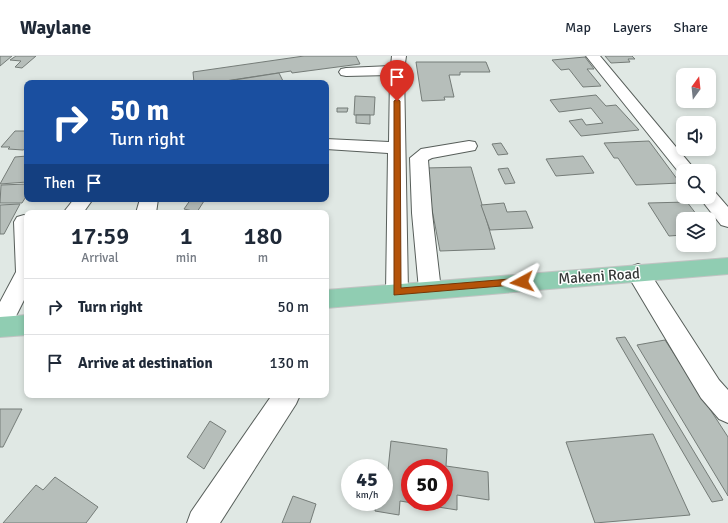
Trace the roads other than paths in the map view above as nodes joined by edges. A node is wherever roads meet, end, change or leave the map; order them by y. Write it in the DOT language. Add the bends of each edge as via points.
graph roads {
  1 [pos="593,56"];
  2 [pos="398,63"];
  3 [pos="346,72"];
  4 [pos="329,144"];
  5 [pos="469,146"];
  6 [pos="397,148"];
  7 [pos="681,164"];
  8 [pos="82,202"];
  9 [pos="714,204"];
  10 [pos="75,210"];
  11 [pos="728,220"];
  12 [pos="728,266"];
  13 [pos="638,273"];
  14 [pos="24,278"];
  15 [pos="430,290"];
  16 [pos="397,292"];
  17 [pos="329,299"];
  18 [pos="24,325"];
  19 [pos="0,326"];
  20 [pos="285,398"];
  21 [pos="728,410"];
  22 [pos="202,523"];
  1 -- 7 [label="street"];
  2 -- 3 [label="street"];
  2 -- 6 [label="street"];
  4 -- 6 [label="street"];
  5 -- 15 [label="street" via="427,153 419,158"];
  6 -- 16 [label="street"];
  8 -- 10 [label="street"];
  9 -- 11 [label="street"];
  12 -- 13 [label="main road, Makeni Road"];
  13 -- 15 [label="main road, Makeni Road"];
  13 -- 21 [label="street" via="710,389"];
  14 -- 19 [label="street"];
  15 -- 16 [label="main road, Makeni Road"];
  16 -- 17 [label="main road, Makeni Road"];
  18 -- 19 [label="main road"];
  20 -- 22 [label="street"];
}
